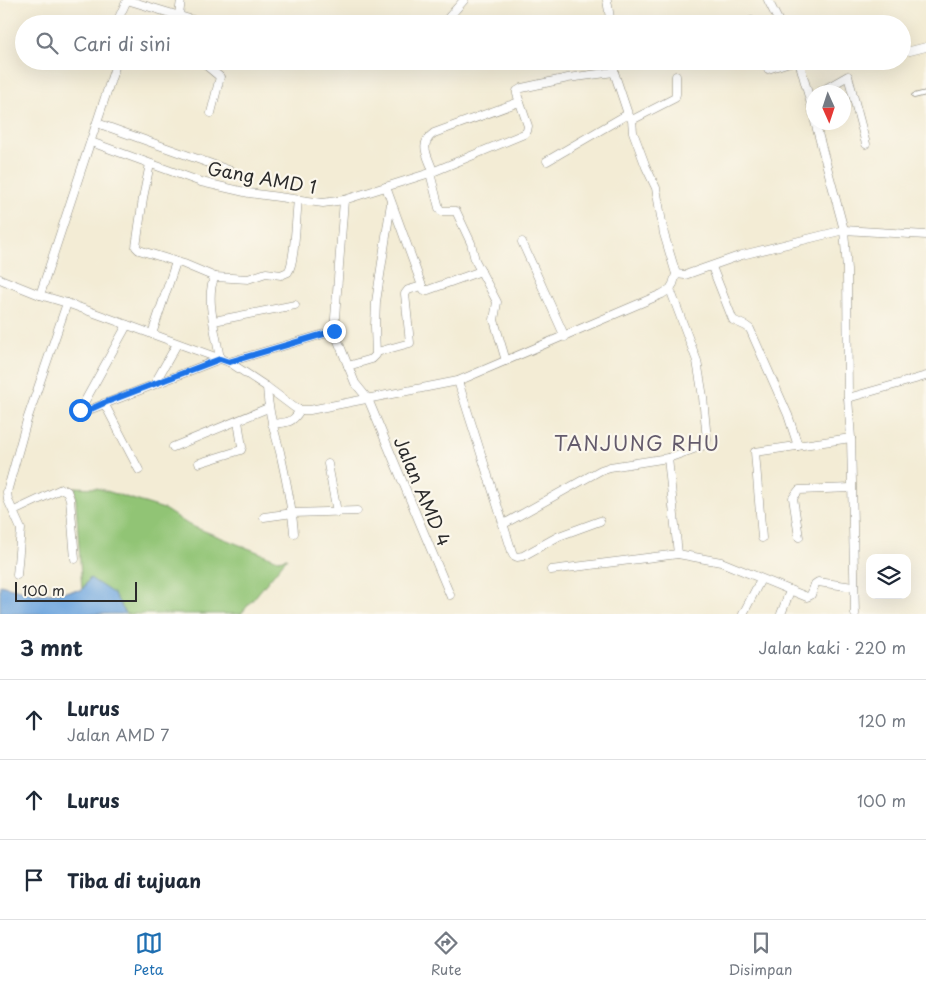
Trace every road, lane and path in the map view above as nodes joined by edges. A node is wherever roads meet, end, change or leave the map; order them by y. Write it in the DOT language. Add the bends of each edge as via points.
graph roads {
  1 [pos="116,0"];
  2 [pos="181,0"];
  3 [pos="464,0"];
  4 [pos="607,0"];
  5 [pos="768,0"];
  6 [pos="126,1"];
  7 [pos="120,15"];
  8 [pos="179,15"];
  9 [pos="451,15"];
  10 [pos="610,15"];
  11 [pos="776,15"];
  12 [pos="926,47"];
  13 [pos="911,51"];
  14 [pos="114,70"];
  15 [pos="212,70"];
  16 [pos="802,70"];
  17 [pos="614,72"];
  18 [pos="676,76"];
  19 [pos="807,85"];
  20 [pos="832,85"];
  21 [pos="850,85"];
  22 [pos="851,87"];
  23 [pos="926,93"];
  24 [pos="914,96"];
  25 [pos="518,102"];
  26 [pos="211,113"];
  27 [pos="630,117"];
  28 [pos="97,123"];
  29 [pos="817,130"];
  30 [pos="90,142"];
  31 [pos="866,144"];
  32 [pos="547,161"];
  33 [pos="150,164"];
  34 [pos="234,172"];
  35 [pos="432,172"];
  36 [pos="386,187"];
  37 [pos="298,200"];
  38 [pos="344,200"];
  39 [pos="391,203"];
  40 [pos="844,230"];
  41 [pos="926,235"];
  42 [pos="522,242"];
  43 [pos="176,262"];
  44 [pos="712,267"];
  45 [pos="481,271"];
  46 [pos="676,274"];
  47 [pos="215,277"];
  48 [pos="0,279"];
  49 [pos="422,286"];
  50 [pos="670,289"];
  51 [pos="40,295"];
  52 [pos="67,303"];
  53 [pos="295,305"];
  54 [pos="214,321"];
  55 [pos="126,325"];
  56 [pos="334,331"];
  57 [pos="152,334"];
  58 [pos="564,337"];
  59 [pos="178,344"];
  60 [pos="376,352"];
  61 [pos="220,359"];
  62 [pos="506,361"];
  63 [pos="229,362"];
  64 [pos="348,366"];
  65 [pos="926,376"];
  66 [pos="458,381"];
  67 [pos="155,383"];
  68 [pos="267,387"];
  69 [pos="848,398"];
  70 [pos="368,399"];
  71 [pos="104,403"];
  72 [pos="268,408"];
  73 [pos="300,410"];
  74 [pos="238,420"];
  75 [pos="272,424"];
  76 [pos="851,438"];
  77 [pos="798,446"];
  78 [pos="173,447"];
  79 [pos="668,458"];
  80 [pos="199,462"];
  81 [pos="328,464"];
  82 [pos="138,470"];
  83 [pos="851,488"];
  84 [pos="14,511"];
  85 [pos="357,511"];
  86 [pos="337,512"];
  87 [pos="293,514"];
  88 [pos="264,517"];
  89 [pos="600,520"];
  90 [pos="502,525"];
  91 [pos="294,533"];
  92 [pos="798,536"];
  93 [pos="762,538"];
  94 [pos="678,554"];
  95 [pos="75,559"];
  96 [pos="551,570"];
  97 [pos="18,575"];
  98 [pos="761,579"];
  99 [pos="853,587"];
  100 [pos="790,591"];
  101 [pos="450,594"];
  102 [pos="743,614"];
  103 [pos="781,614"];
  104 [pos="855,614"];
  1 -- 6 [label="street"];
  2 -- 8 [label="street"];
  3 -- 9 [label="street"];
  4 -- 10 [label="street"];
  5 -- 11 [label="street"];
  6 -- 7 [label="street"];
  6 -- 8 [label="street"];
  12 -- 13 [label="street"];
  14 -- 28 [label="street"];
  15 -- 26 [label="street" via="220,77"];
  16 -- 19 [label="street"];
  17 -- 25 [label="street" via="522,88 517,90"];
  17 -- 27 [label="street"];
  18 -- 27 [label="street" via="675,98"];
  20 -- 21 [label="street" via="848,76"];
  22 -- 31 [label="street"];
  23 -- 24 [label="lane"];
  25 -- 35 [label="street" via="428,137 424,146"];
  25 -- 35 [label="street, Gang AMD 1" via="528,126 524,134"];
  27 -- 32 [label="street"];
  27 -- 46 [label="street" via="656,188 664,234"];
  28 -- 30 [label="street"];
  28 -- 34 [label="street"];
  29 -- 40 [label="street"];
  30 -- 33 [label="street, Gang AMD 1"];
  30 -- 51 [label="street"];
  33 -- 37 [label="street, Gang AMD 1" via="201,182"];
  33 -- 43 [label="street" via="136,247"];
  35 -- 36 [label="street, Gang AMD 1"];
  35 -- 45 [label="street" via="438,208 445,212 456,211"];
  36 -- 38 [label="street, Gang AMD 1"];
  36 -- 39 [label="street"];
  37 -- 38 [label="street, Gang AMD 1" via="323,203"];
  37 -- 47 [label="street" via="292,262 288,272 281,275 266,273 248,279"];
  38 -- 56 [label="street"];
  39 -- 49 [label="street"];
  39 -- 60 [label="street" via="376,308"];
  40 -- 41 [label="street"];
  40 -- 44 [label="street"];
  40 -- 69 [label="street"];
  42 -- 58 [label="street"];
  43 -- 47 [label="street"];
  43 -- 57 [label="street"];
  44 -- 46 [label="street" via="685,275"];
  44 -- 77 [label="street" via="733,320 750,329 788,415"];
  45 -- 49 [label="street" via="428,290"];
  45 -- 62 [label="street" via="497,302 494,320"];
  46 -- 50 [label="street"];
  47 -- 54 [label="street" via="211,295"];
  48 -- 51 [label="street"];
  49 -- 60 [label="street" via="405,294 410,343"];
  50 -- 58 [label="street"];
  50 -- 79 [label="street" via="697,362 707,440 705,445"];
  51 -- 52 [label="street"];
  52 -- 55 [label="street"];
  52 -- 84 [label="street" via="27,420 7,492"];
  53 -- 54 [label="street"];
  54 -- 61 [label="street"];
  55 -- 57 [label="street"];
  55 -- 71 [label="street" via="80,411 82,413"];
  56 -- 63 [label="street"];
  56 -- 64 [label="street, Jalan AMD 4"];
  57 -- 59 [label="street"];
  58 -- 62 [label="street"];
  59 -- 61 [label="street"];
  59 -- 67 [label="street"];
  60 -- 64 [label="street" via="372,360"];
  61 -- 63 [label="street"];
  61 -- 67 [label="street"];
  62 -- 66 [label="street"];
  63 -- 68 [label="street"];
  64 -- 70 [label="street, Jalan AMD 4" via="357,388"];
  65 -- 69 [label="street"];
  66 -- 70 [label="street"];
  66 -- 90 [label="street"];
  67 -- 71 [label="street"];
  68 -- 72 [label="street"];
  68 -- 73 [label="street"];
  69 -- 76 [label="street"];
  70 -- 73 [label="street"];
  70 -- 101 [label="street, Jalan AMD 4"];
  71 -- 82 [label="street"];
  72 -- 74 [label="street"];
  72 -- 75 [label="street"];
  73 -- 75 [label="street" via="292,421"];
  74 -- 78 [label="street"];
  74 -- 80 [label="street" via="241,450"];
  75 -- 87 [label="street"];
  76 -- 77 [label="street"];
  76 -- 83 [label="street"];
  77 -- 93 [label="street" via="755,452"];
  79 -- 90 [label="street" via="601,470"];
  79 -- 94 [label="street"];
  81 -- 86 [label="street"];
  83 -- 92 [label="street" via="799,490 793,498"];
  83 -- 99 [label="street"];
  84 -- 95 [label="street" via="61,489 68,491"];
  84 -- 97 [label="street" via="22,534"];
  85 -- 86 [label="street"];
  86 -- 87 [label="street"];
  87 -- 88 [label="street"];
  87 -- 91 [label="street"];
  89 -- 90 [label="street" via="517,557 510,552"];
  94 -- 96 [label="street"];
  94 -- 98 [label="street" via="720,562"];
  98 -- 100 [label="street"];
  98 -- 102 [label="street"];
  99 -- 100 [label="street" via="819,581 808,597"];
  99 -- 104 [label="street"];
  100 -- 103 [label="street"];
}
